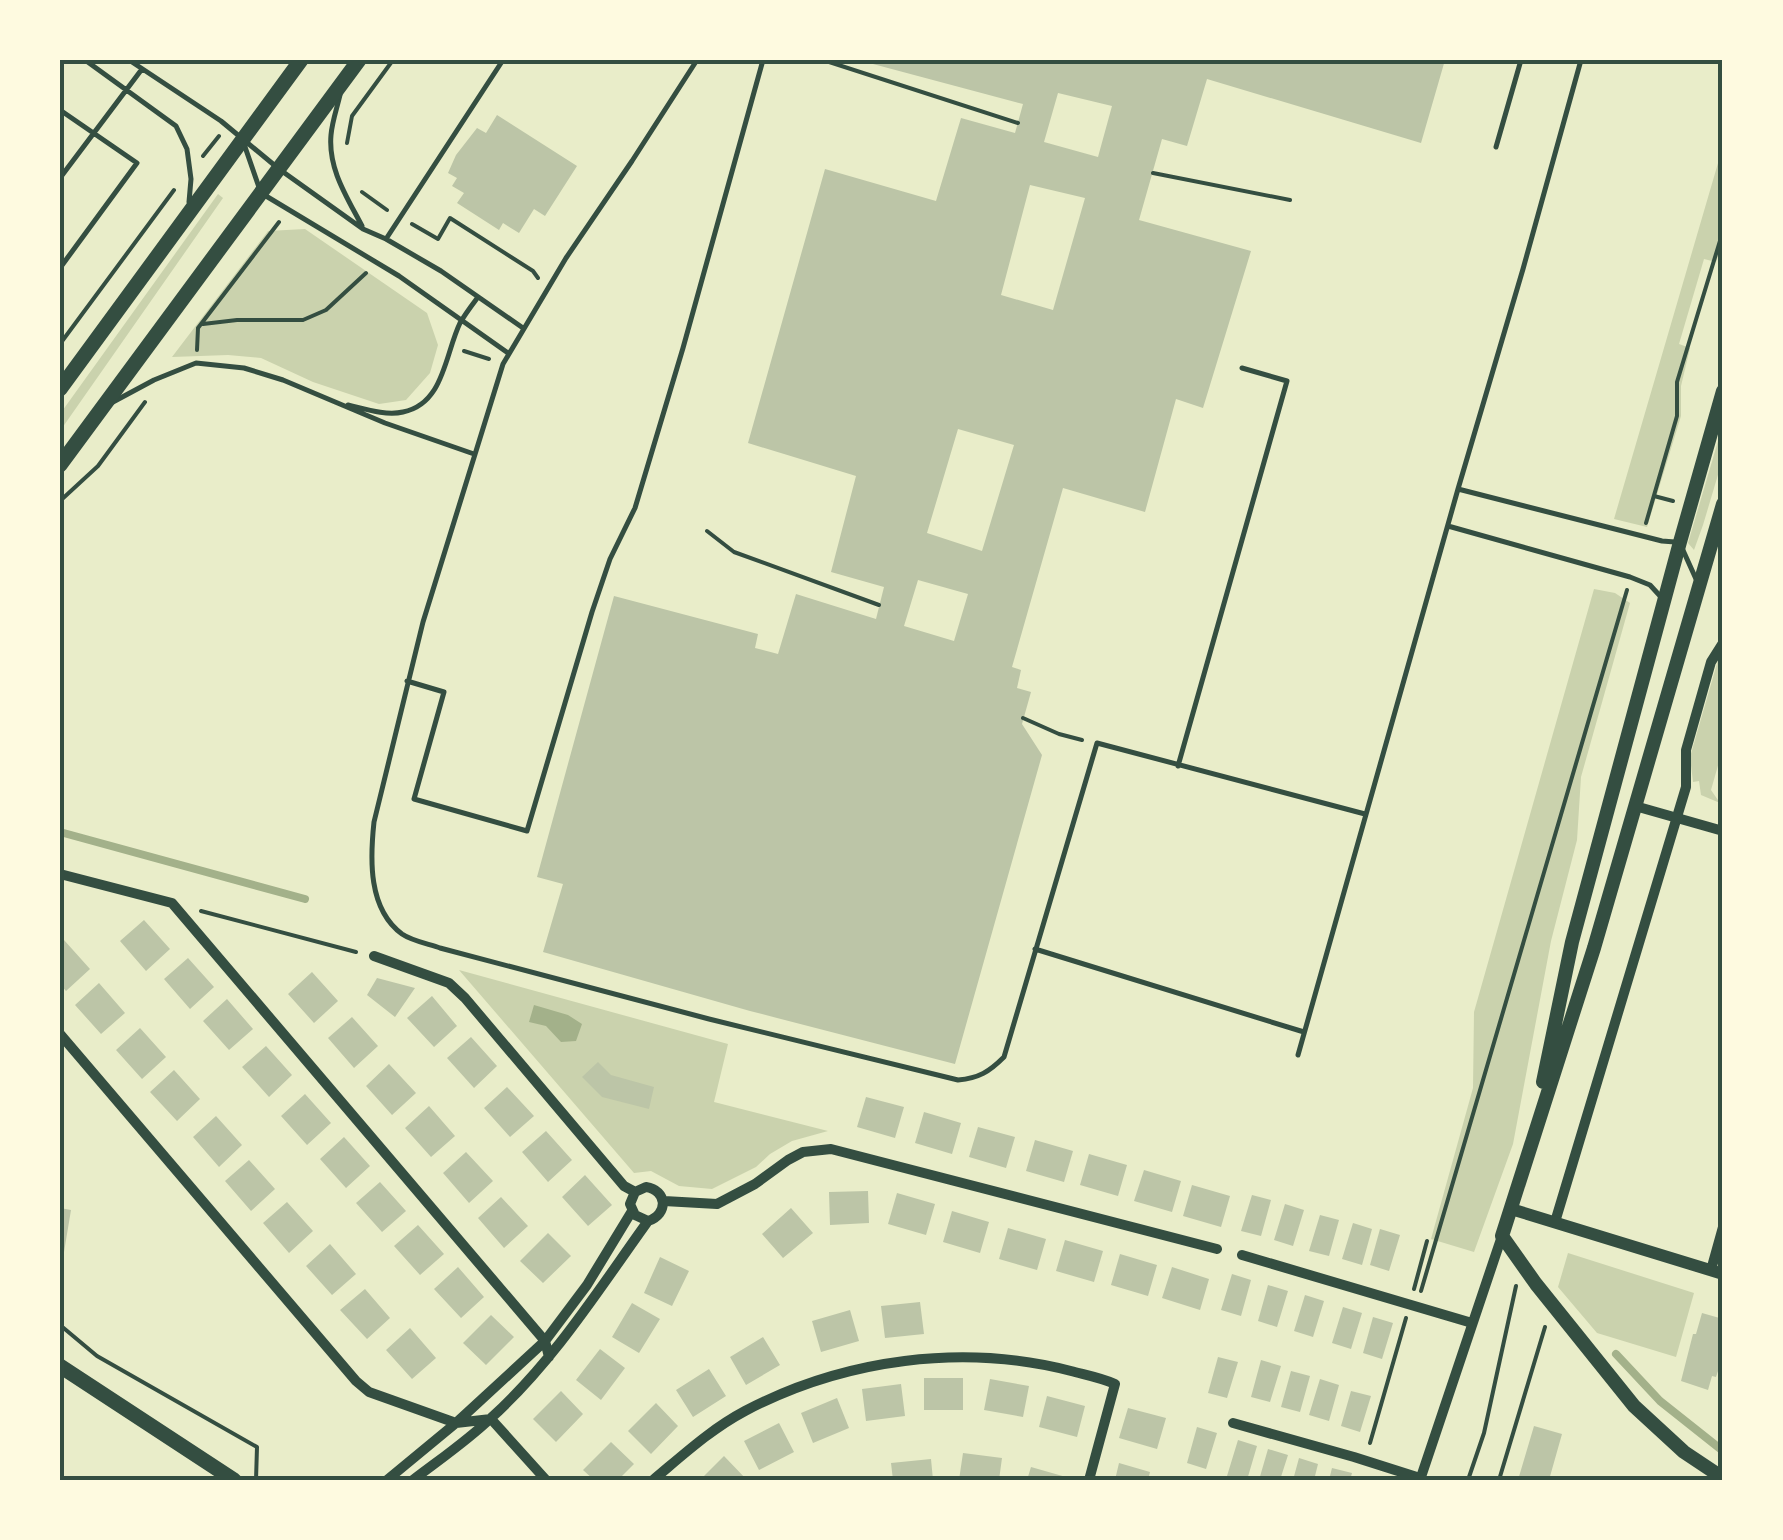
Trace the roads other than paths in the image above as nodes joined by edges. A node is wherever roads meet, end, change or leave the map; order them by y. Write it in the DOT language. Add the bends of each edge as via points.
graph roads {
  1 [pos="85,60"];
  2 [pos="129,60"];
  3 [pos="302,60"];
  4 [pos="359,60"];
  5 [pos="503,60"];
  6 [pos="697,60"];
  7 [pos="763,60"];
  8 [pos="1521,60"];
  9 [pos="1581,60"];
  10 [pos="142,69"];
  11 [pos="342,82"];
  12 [pos="126,90"];
  13 [pos="60,110"];
  14 [pos="94,132"];
  15 [pos="243,140"];
  16 [pos="1496,148"];
  17 [pos="279,169"];
  18 [pos="60,178"];
  19 [pos="260,194"];
  20 [pos="188,214"];
  21 [pos="364,229"];
  22 [pos="386,239"];
  23 [pos="60,268"];
  24 [pos="478,296"];
  25 [pos="461,321"];
  26 [pos="523,328"];
  27 [pos="508,353"];
  28 [pos="1242,368"];
  29 [pos="60,389"];
  30 [pos="1723,391"];
  31 [pos="331,401"];
  32 [pos="102,409"];
  33 [pos="474,454"];
  34 [pos="60,465"];
  35 [pos="1458,489"];
  36 [pos="1723,504"];
  37 [pos="1448,526"];
  38 [pos="1680,542"];
  39 [pos="1699,586"];
  40 [pos="1664,600"];
  41 [pos="1723,643"];
  42 [pos="407,681"];
  43 [pos="1178,766"];
  44 [pos="1635,806"];
  45 [pos="1365,814"];
  46 [pos="1675,818"];
  47 [pos="1723,831"];
  48 [pos="60,874"];
  49 [pos="1035,949"];
  50 [pos="374,956"];
  51 [pos="1304,1032"];
  52 [pos="60,1034"];
  53 [pos="1298,1054"];
  54 [pos="1528,1155"];
  55 [pos="635,1192"];
  56 [pos="664,1201"];
  57 [pos="1511,1209"];
  58 [pos="632,1211"];
  59 [pos="648,1220"];
  60 [pos="1554,1222"];
  61 [pos="1723,1227"];
  62 [pos="1502,1236"];
  63 [pos="1216,1248"];
  64 [pos="1242,1254"];
  65 [pos="1717,1272"];
  66 [pos="1472,1323"];
  67 [pos="545,1341"];
  68 [pos="548,1358"];
  69 [pos="60,1366"];
  70 [pos="491,1418"];
  71 [pos="456,1422"];
  72 [pos="1233,1423"];
  73 [pos="1723,1478"];
  74 [pos="1420,1479"];
  75 [pos="234,1480"];
  76 [pos="388,1480"];
  77 [pos="413,1480"];
  78 [pos="546,1480"];
  79 [pos="654,1480"];
  80 [pos="1089,1480"];
  1 -- 12 [label="lane"];
  2 -- 10 [label="lane"];
  3 -- 15 [label="main road"];
  4 -- 11 [label="main road"];
  5 -- 22 [label="lane"];
  6 -- 26 [label="lane"];
  7 -- 42 [label="lane" via="635,508 592,612 528,831 414,799 444,692"];
  8 -- 16 [label="lane"];
  9 -- 35 [label="lane"];
  10 -- 12 [label="lane"];
  10 -- 15 [label="lane"];
  11 -- 17 [label="main road"];
  11 -- 21 [label="lane" via="332,162"];
  12 -- 14 [label="lane"];
  12 -- 20 [label="lane" via="176,126 190,169"];
  13 -- 14 [label="lane"];
  14 -- 18 [label="lane"];
  14 -- 23 [label="lane" via="136,163"];
  15 -- 17 [label="lane"];
  15 -- 19 [label="lane"];
  15 -- 20 [label="main road"];
  17 -- 19 [label="main road"];
  17 -- 21 [label="lane"];
  19 -- 25 [label="lane"];
  19 -- 32 [label="main road"];
  20 -- 29 [label="main road"];
  21 -- 22 [label="lane"];
  22 -- 24 [label="lane"];
  24 -- 25 [label="lane"];
  24 -- 26 [label="lane"];
  25 -- 27 [label="lane"];
  25 -- 31 [label="lane" via="438,386 424,403 380,412"];
  26 -- 27 [label="lane"];
  27 -- 33 [label="lane"];
  28 -- 43 [label="lane" via="1287,382"];
  30 -- 38 [label="main road"];
  31 -- 32 [label="lane" via="244,368 196,363"];
  31 -- 33 [label="lane"];
  32 -- 34 [label="main road"];
  33 -- 42 [label="lane"];
  35 -- 37 [label="lane"];
  35 -- 38 [label="lane"];
  36 -- 39 [label="main road"];
  37 -- 40 [label="lane" via="1630,577"];
  37 -- 45 [label="lane"];
  38 -- 39 [label="lane"];
  38 -- 40 [label="main road"];
  39 -- 44 [label="main road"];
  40 -- 54 [label="main road" via="1572,942"];
  41 -- 46 [label="street" via="1711,662 1686,750 1686,787"];
  42 -- 49 [label="lane" via="371,855 381,910 402,934 958,1080 990,1071 1004,1057"];
  43 -- 45 [label="lane"];
  43 -- 49 [label="lane" via="1097,743"];
  44 -- 46 [label="street"];
  44 -- 54 [label="main road"];
  45 -- 51 [label="lane"];
  46 -- 47 [label="street"];
  46 -- 60 [label="street"];
  48 -- 67 [label="street" via="172,903"];
  49 -- 51 [label="lane"];
  50 -- 55 [label="street" via="449,983"];
  51 -- 53 [label="lane"];
  52 -- 71 [label="street" via="356,1381 369,1392"];
  54 -- 57 [label="main road"];
  55 -- 56 [label="street" via="652,1187"];
  55 -- 58 [label="street"];
  56 -- 59 [label="street" via="660,1215"];
  56 -- 63 [label="street" via="716,1204 804,1152 831,1149"];
  57 -- 60 [label="street"];
  57 -- 62 [label="main road"];
  58 -- 59 [label="street"];
  58 -- 67 [label="street"];
  59 -- 68 [label="street"];
  60 -- 65 [label="street"];
  61 -- 65 [label="street"];
  62 -- 66 [label="street"];
  62 -- 73 [label="main road" via="1634,1406"];
  64 -- 66 [label="street"];
  66 -- 74 [label="street"];
  67 -- 68 [label="street"];
  67 -- 71 [label="street"];
  68 -- 70 [label="street"];
  69 -- 75 [label="main road"];
  70 -- 71 [label="street"];
  70 -- 77 [label="street"];
  70 -- 78 [label="street"];
  71 -- 76 [label="street"];
  72 -- 74 [label="street"];
  79 -- 80 [label="street" via="742,1412 792,1389 887,1362 964,1358 1032,1361 1116,1384"];
}
